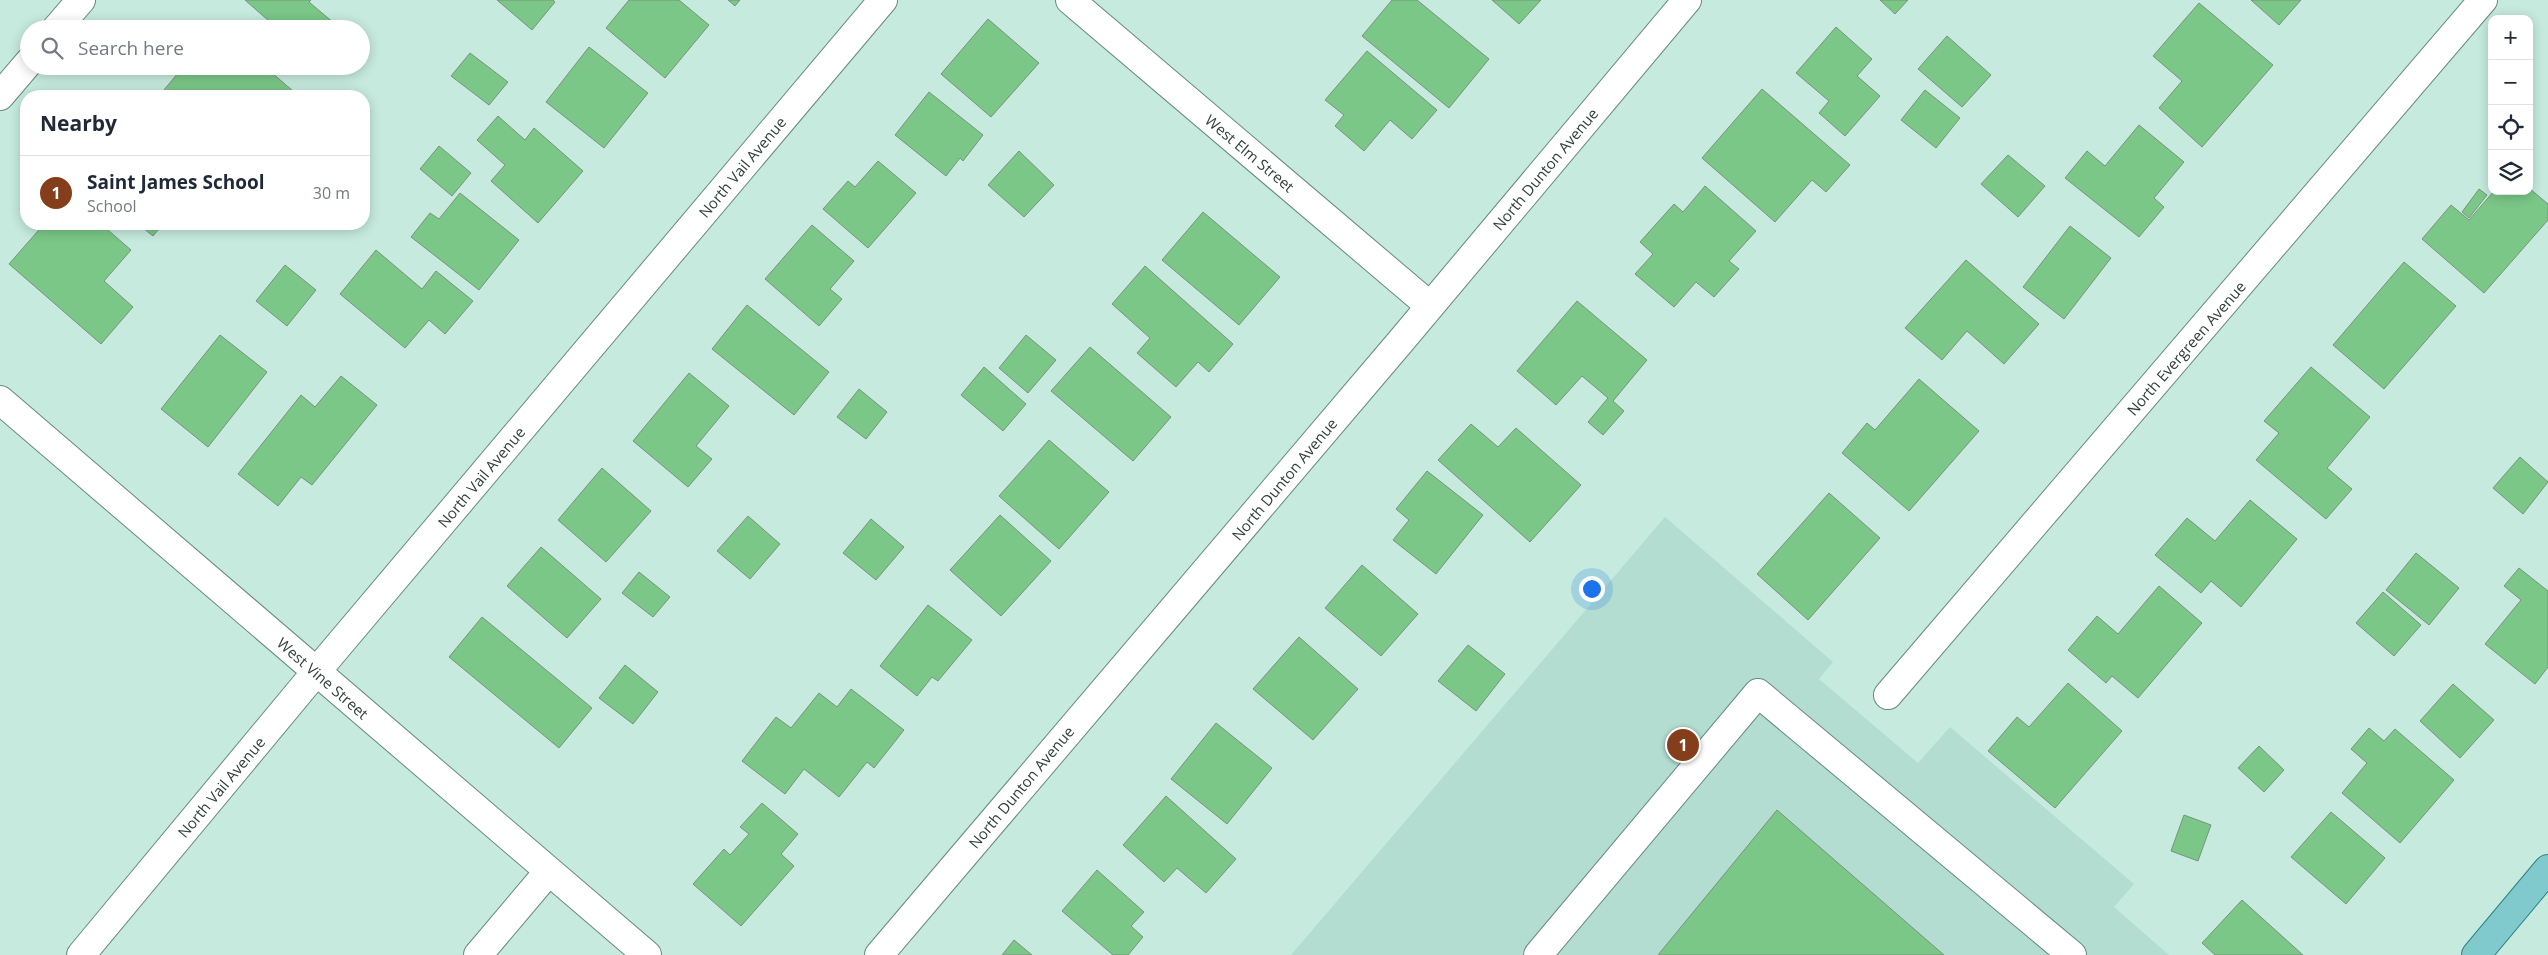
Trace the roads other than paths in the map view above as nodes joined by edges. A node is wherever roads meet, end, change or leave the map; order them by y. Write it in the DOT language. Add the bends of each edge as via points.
graph roads {
  1 [pos="80,0"];
  2 [pos="883,0"];
  3 [pos="1070,0"];
  4 [pos="1687,0"];
  5 [pos="2483,0"];
  6 [pos="63,20"];
  7 [pos="20,73"];
  8 [pos="0,96"];
  9 [pos="1430,306"];
  10 [pos="0,400"];
  11 [pos="316,672"];
  12 [pos="1888,695"];
  13 [pos="2548,869"];
  14 [pos="549,871"];
  15 [pos="81,955"];
  16 [pos="478,955"];
  17 [pos="647,955"];
  18 [pos="878,955"];
  19 [pos="1538,955"];
  20 [pos="2072,955"];
  21 [pos="2476,955"];
  1 -- 6 [label="street"];
  2 -- 11 [label="street, North Vail Avenue"];
  3 -- 9 [label="street, West Elm Street"];
  4 -- 9 [label="street, North Dunton Avenue"];
  5 -- 12 [label="street, North Evergreen Avenue"];
  7 -- 8 [label="street"];
  9 -- 18 [label="street, North Dunton Avenue"];
  10 -- 11 [label="street, West Vine Street"];
  11 -- 14 [label="street, West Vine Street"];
  11 -- 15 [label="street, North Vail Avenue"];
  13 -- 21 [label="main road"];
  14 -- 16 [label="street"];
  14 -- 17 [label="street, West Vine Street"];
  19 -- 20 [label="street" via="1758,693"];
}
